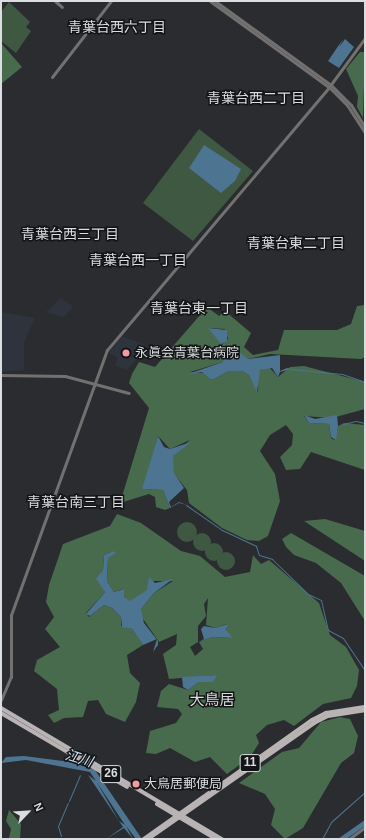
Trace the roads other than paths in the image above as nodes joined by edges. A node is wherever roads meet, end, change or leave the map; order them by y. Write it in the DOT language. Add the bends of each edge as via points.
graph roads {
  1 [pos="55,1"];
  2 [pos="110,1"];
  3 [pos="210,1"];
  4 [pos="215,1"];
  5 [pos="62,7"];
  6 [pos="365,38"];
  7 [pos="52,77"];
  8 [pos="330,86"];
  9 [pos="365,127"];
  10 [pos="365,133"];
  11 [pos="1,375"];
  12 [pos="93,383"];
  13 [pos="129,393"];
  14 [pos="1,700"];
  15 [pos="365,707"];
  16 [pos="1,708"];
  17 [pos="365,710"];
  18 [pos="1,713"];
  19 [pos="179,816"];
  20 [pos="365,827"];
  21 [pos="144,839"];
  22 [pos="148,839"];
  23 [pos="216,839"];
  24 [pos="222,839"];
  25 [pos="349,839"];
  1 -- 5 [label="street"];
  2 -- 7 [label="street"];
  3 -- 8 [label="street"];
  4 -- 8 [label="street"];
  6 -- 8 [label="street"];
  8 -- 9 [label="street" via="351,105"];
  8 -- 10 [label="street"];
  8 -- 12 [label="street" via="119,333 107,350"];
  11 -- 12 [label="street" via="44,373"];
  12 -- 13 [label="street"];
  12 -- 14 [label="street" via="11,615 11,677"];
  15 -- 19 [label="main road, 11" via="316,718"];
  16 -- 19 [label="main road, 26"];
  17 -- 19 [label="main road, 11" via="328,716 314,723"];
  18 -- 19 [label="main road, 26"];
  19 -- 21 [label="main road, 11"];
  19 -- 22 [label="main road, 11"];
  19 -- 23 [label="main road, 26"];
  19 -- 24 [label="main road, 26"];
  20 -- 25 [label="street"];
}
